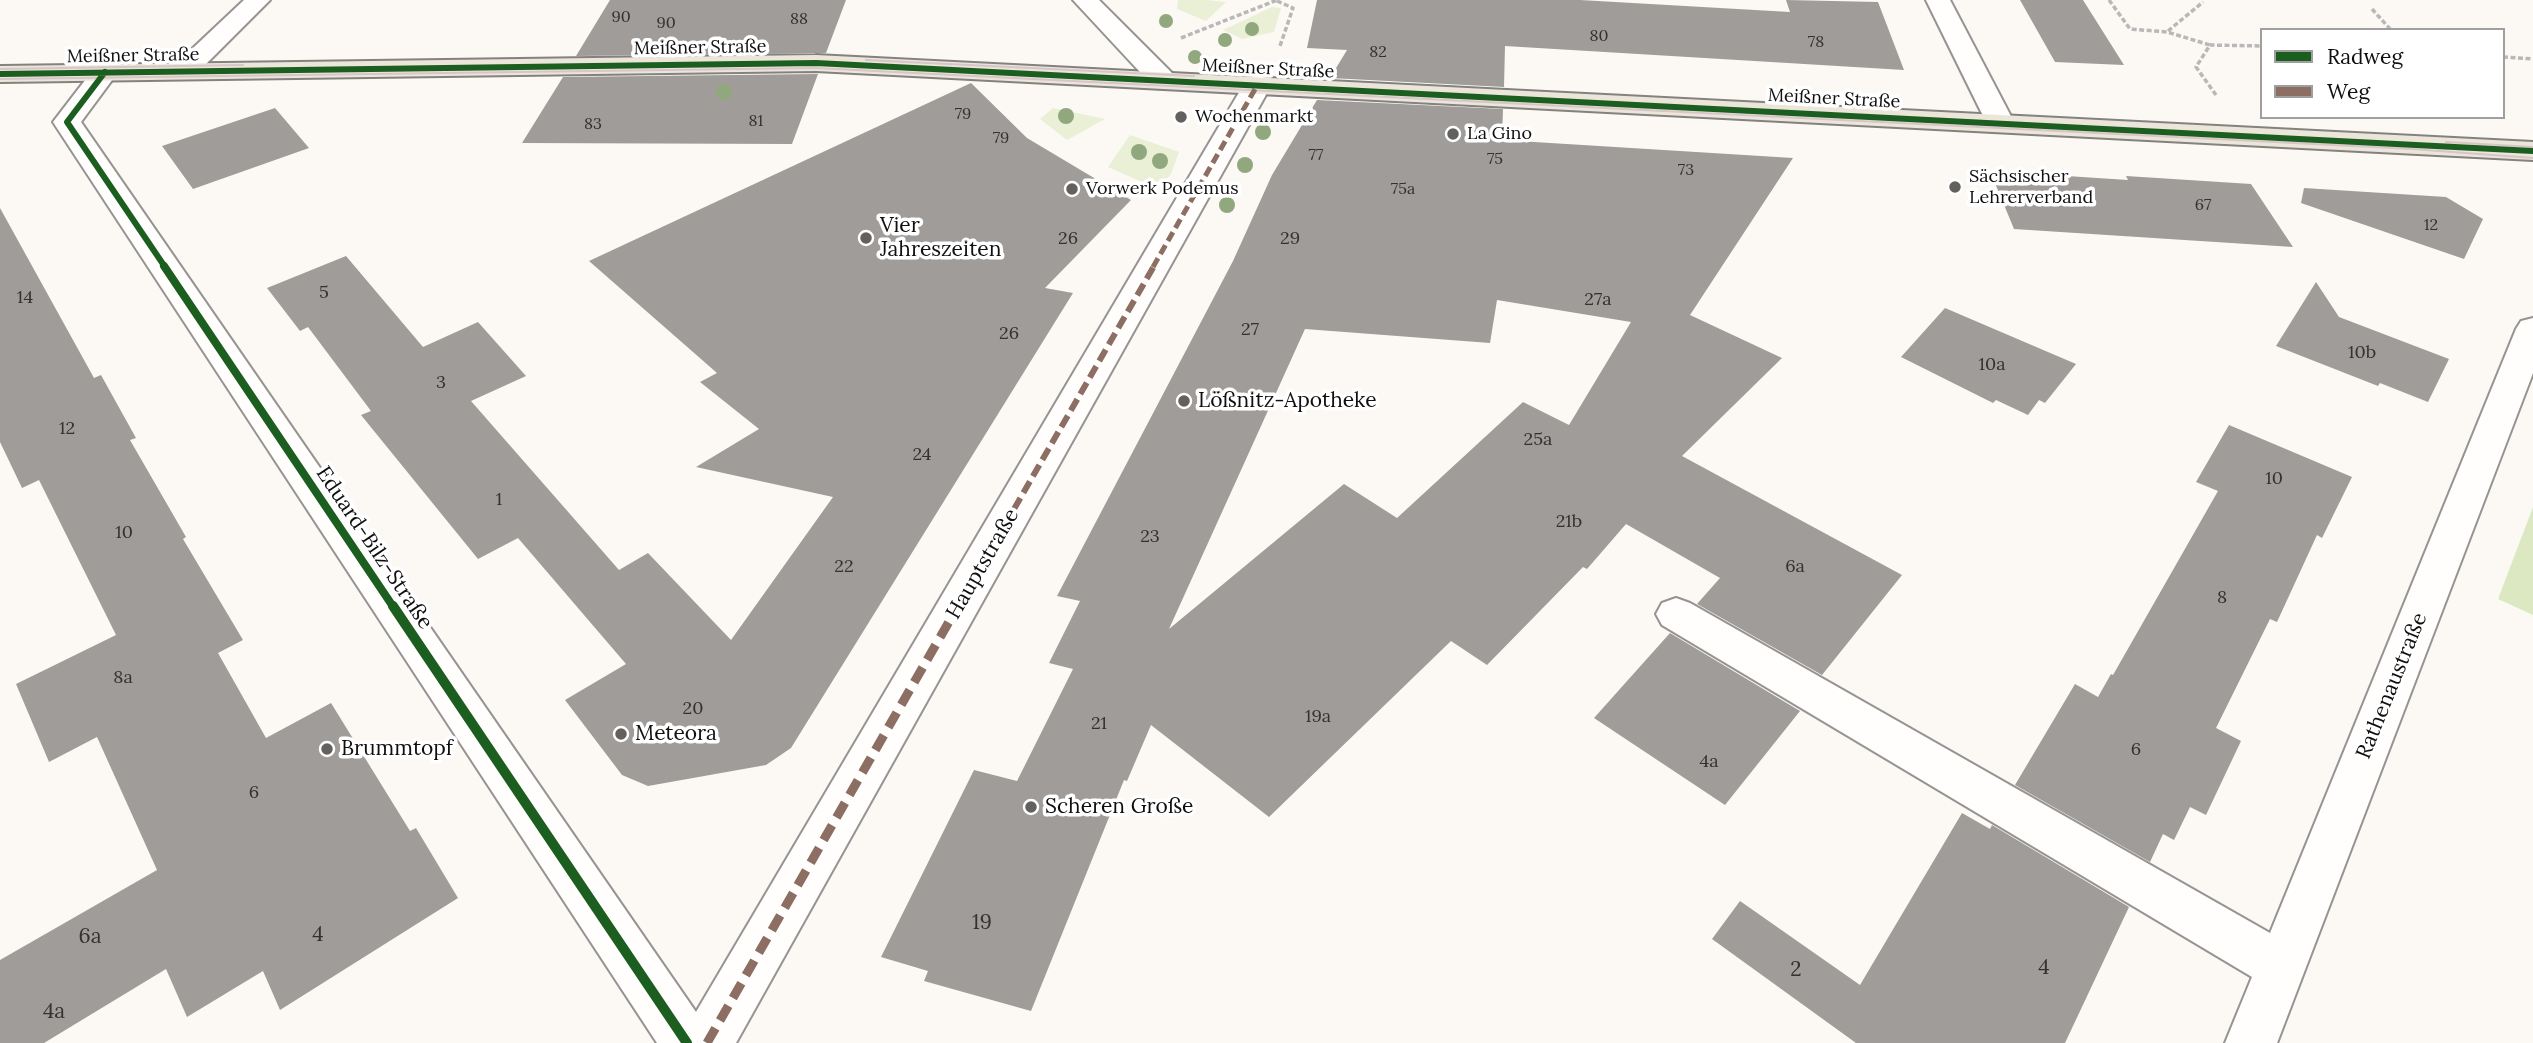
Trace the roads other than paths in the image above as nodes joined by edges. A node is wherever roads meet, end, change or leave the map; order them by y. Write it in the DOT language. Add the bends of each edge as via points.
graph roads {
  1 [pos="258,0"];
  2 [pos="1085,0"];
  3 [pos="1938,0"];
  4 [pos="184,71"];
  5 [pos="105,72"];
  6 [pos="0,74"];
  7 [pos="1163,79"];
  8 [pos="1258,84"];
  9 [pos="2001,124"];
  10 [pos="2533,151"];
  11 [pos="2533,329"];
  12 [pos="1676,614"];
  13 [pos="2281,967"];
  14 [pos="687,1043"];
  15 [pos="707,1043"];
  16 [pos="2251,1043"];
  1 -- 4 [label="street"];
  2 -- 7 [label="street"];
  3 -- 9 [label="street"];
  4 -- 5 [label="main road, Meißner Straße"];
  4 -- 7 [label="main road, Meißner Straße" via="817,63"];
  5 -- 6 [label="main road, Meißner Straße"];
  5 -- 14 [label="street, Eduard-Bilz-Straße" via="67,122"];
  7 -- 8 [label="main road, Meißner Straße"];
  8 -- 9 [label="main road, Meißner Straße"];
  8 -- 15 [label="street, Hauptstraße"];
  9 -- 10 [label="main road, Meißner Straße"];
  11 -- 13 [label="street, Rathenaustraße"];
  12 -- 13 [label="street"];
  13 -- 16 [label="street, Rathenaustraße"];
}
